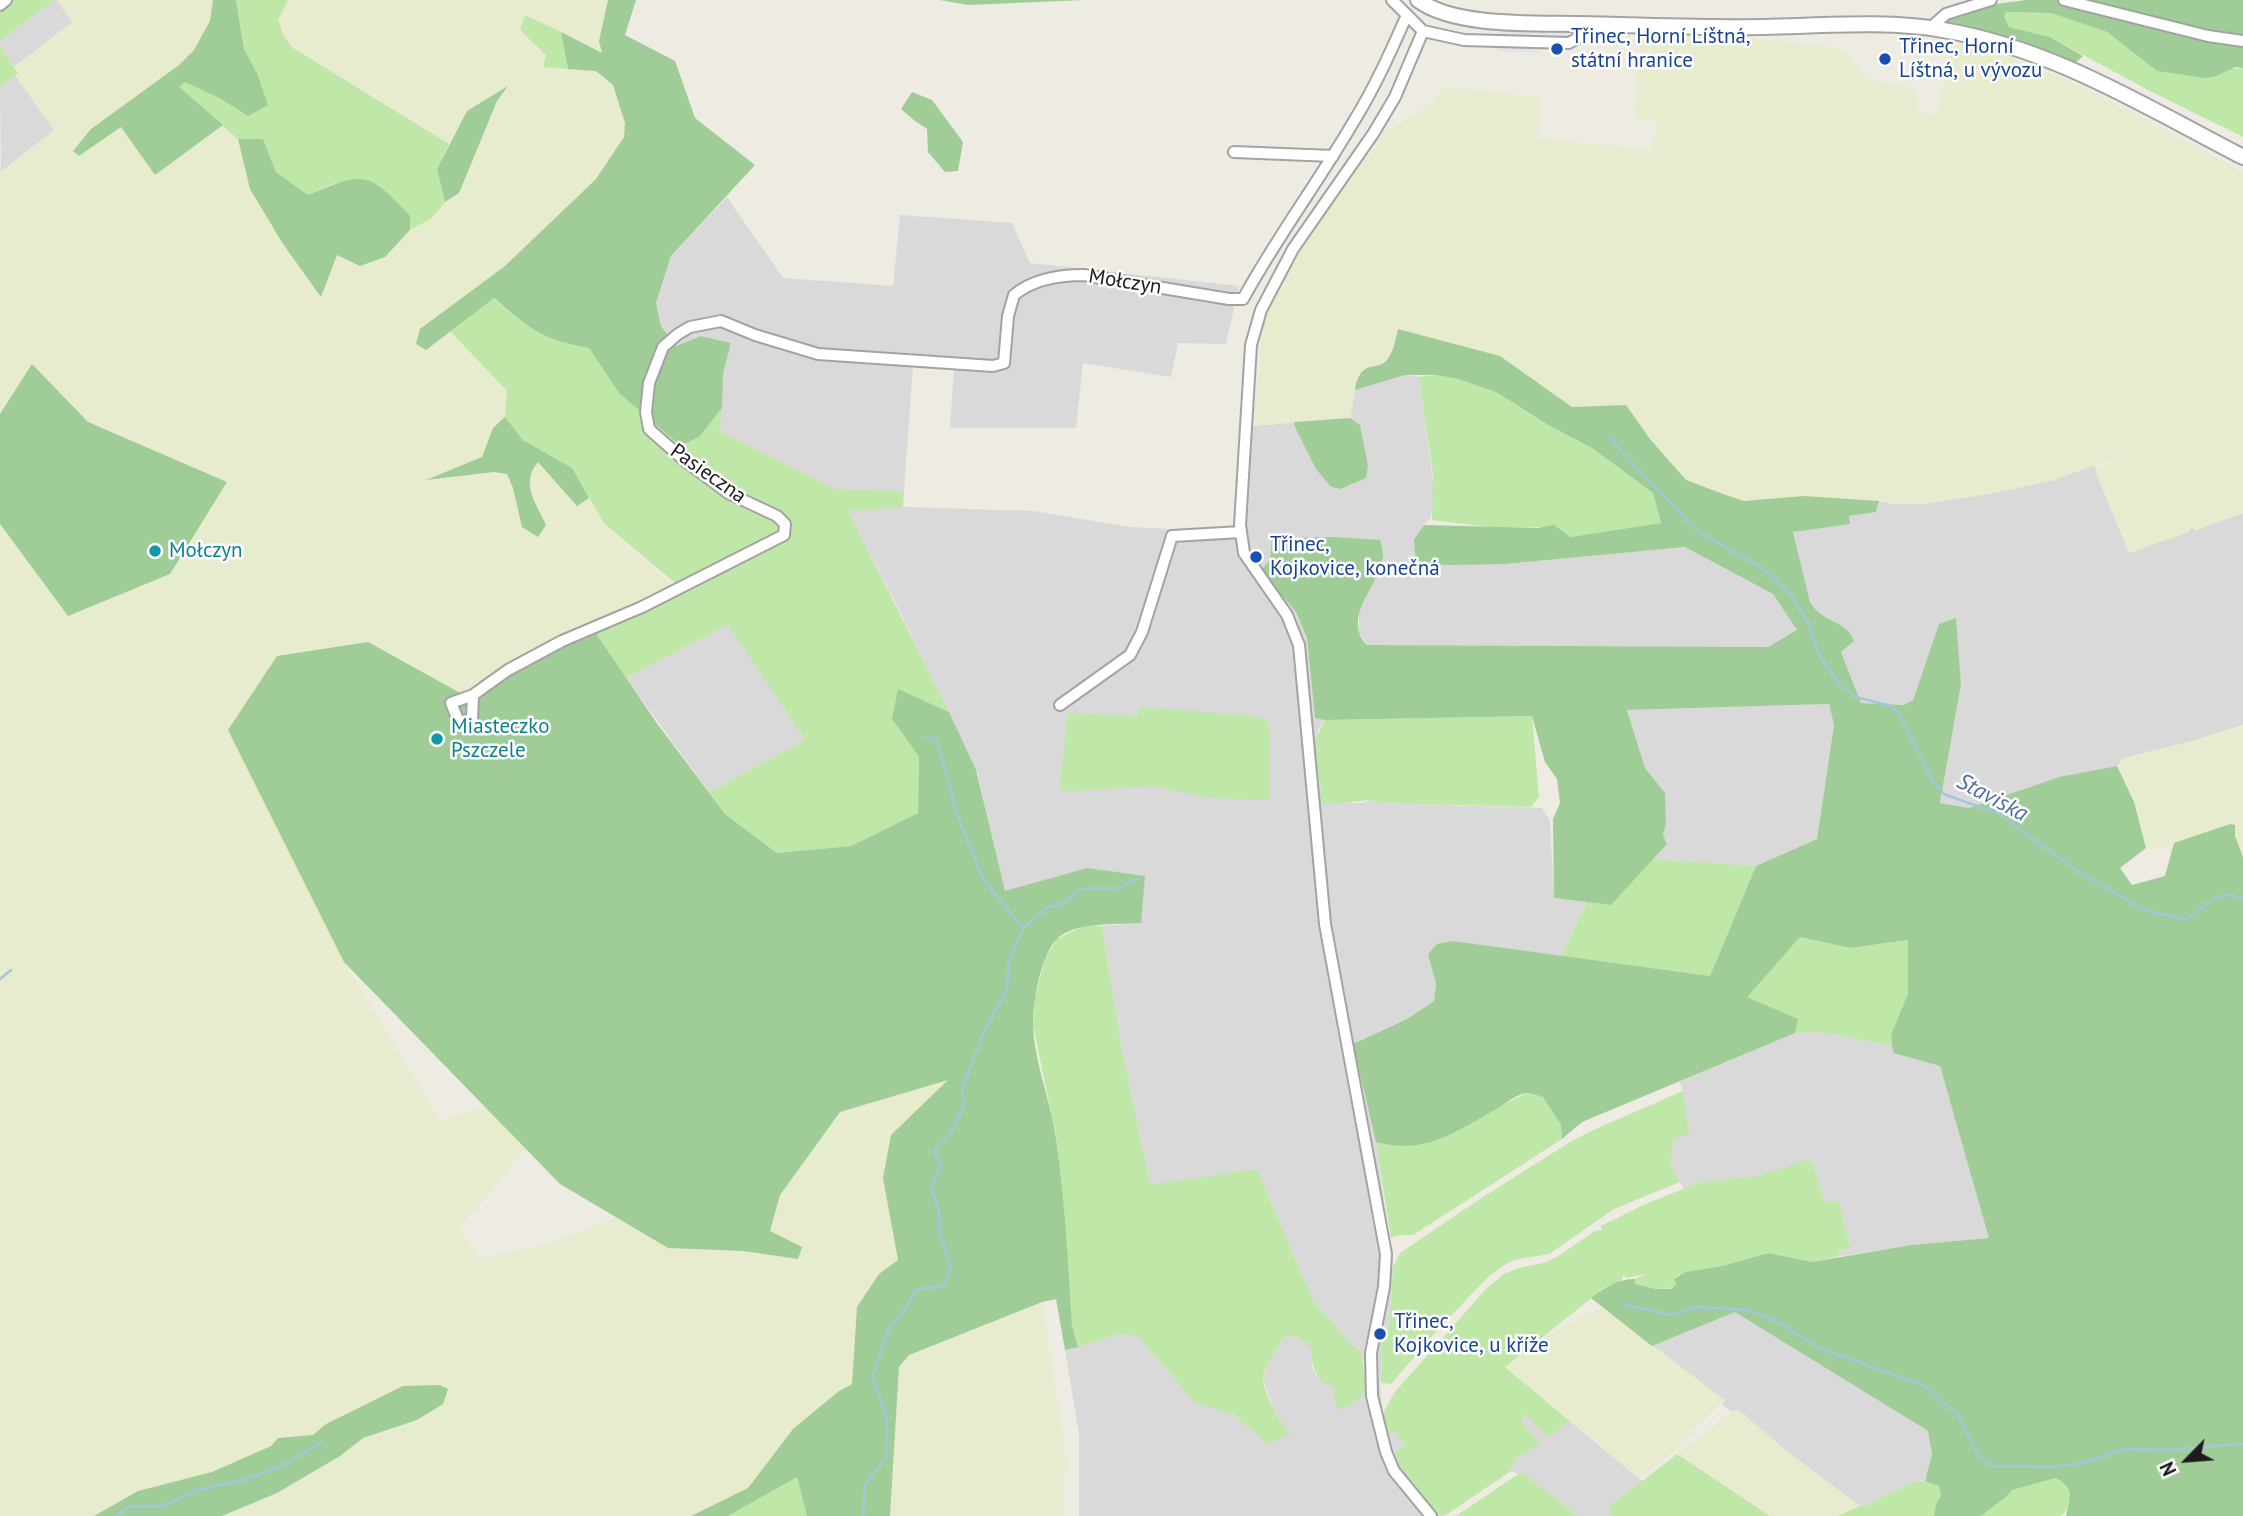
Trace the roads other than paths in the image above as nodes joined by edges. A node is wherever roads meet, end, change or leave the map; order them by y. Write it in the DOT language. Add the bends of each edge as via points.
graph roads {
  1 [pos="6,0"];
  2 [pos="1392,0"];
  3 [pos="1418,0"];
  4 [pos="1991,0"];
  5 [pos="2064,0"];
  6 [pos="0,5"];
  7 [pos="1434,5"];
  8 [pos="1407,15"];
  9 [pos="1485,19"];
  10 [pos="1585,24"];
  11 [pos="1930,28"];
  12 [pos="1423,31"];
  13 [pos="1484,40"];
  14 [pos="2243,41"];
  15 [pos="1234,152"];
  16 [pos="1333,156"];
  17 [pos="2243,157"];
  18 [pos="818,354"];
  19 [pos="1241,532"];
  20 [pos="473,695"];
  21 [pos="1060,705"];
  22 [pos="1431,1516"];
  1 -- 6 [label="street"];
  2 -- 8 [label="street"];
  3 -- 7 [label="street"];
  4 -- 11 [label="street" via="1946,14"];
  5 -- 14 [label="street"];
  7 -- 9 [label="street" via="1451,16"];
  8 -- 12 [label="street"];
  8 -- 16 [label="street, Mołczyn" via="1377,82"];
  9 -- 10 [label="street"];
  9 -- 13 [label="street"];
  10 -- 11 [label="street"];
  10 -- 13 [label="street" via="1578,38 1569,43"];
  11 -- 17 [label="street" via="1984,38 2063,64"];
  12 -- 13 [label="street"];
  12 -- 19 [label="street" via="1395,97 1293,248 1261,310 1251,345 1247,387"];
  15 -- 16 [label="street"];
  16 -- 18 [label="street, Mołczyn" via="1270,249 1243,299 1068,275 1030,284 1014,295 1007,352 1000,365"];
  18 -- 20 [label="street, Pasieczna" via="721,321 690,327 670,340 649,383 649,429 729,493 778,516 785,524 784,535 642,607 562,640"];
  19 -- 21 [label="street" via="1172,536 1142,632 1130,655"];
  19 -- 22 [label="street" via="1244,553 1287,615 1299,645 1325,924 1386,1254 1371,1353 1372,1396 1394,1471"];
}
